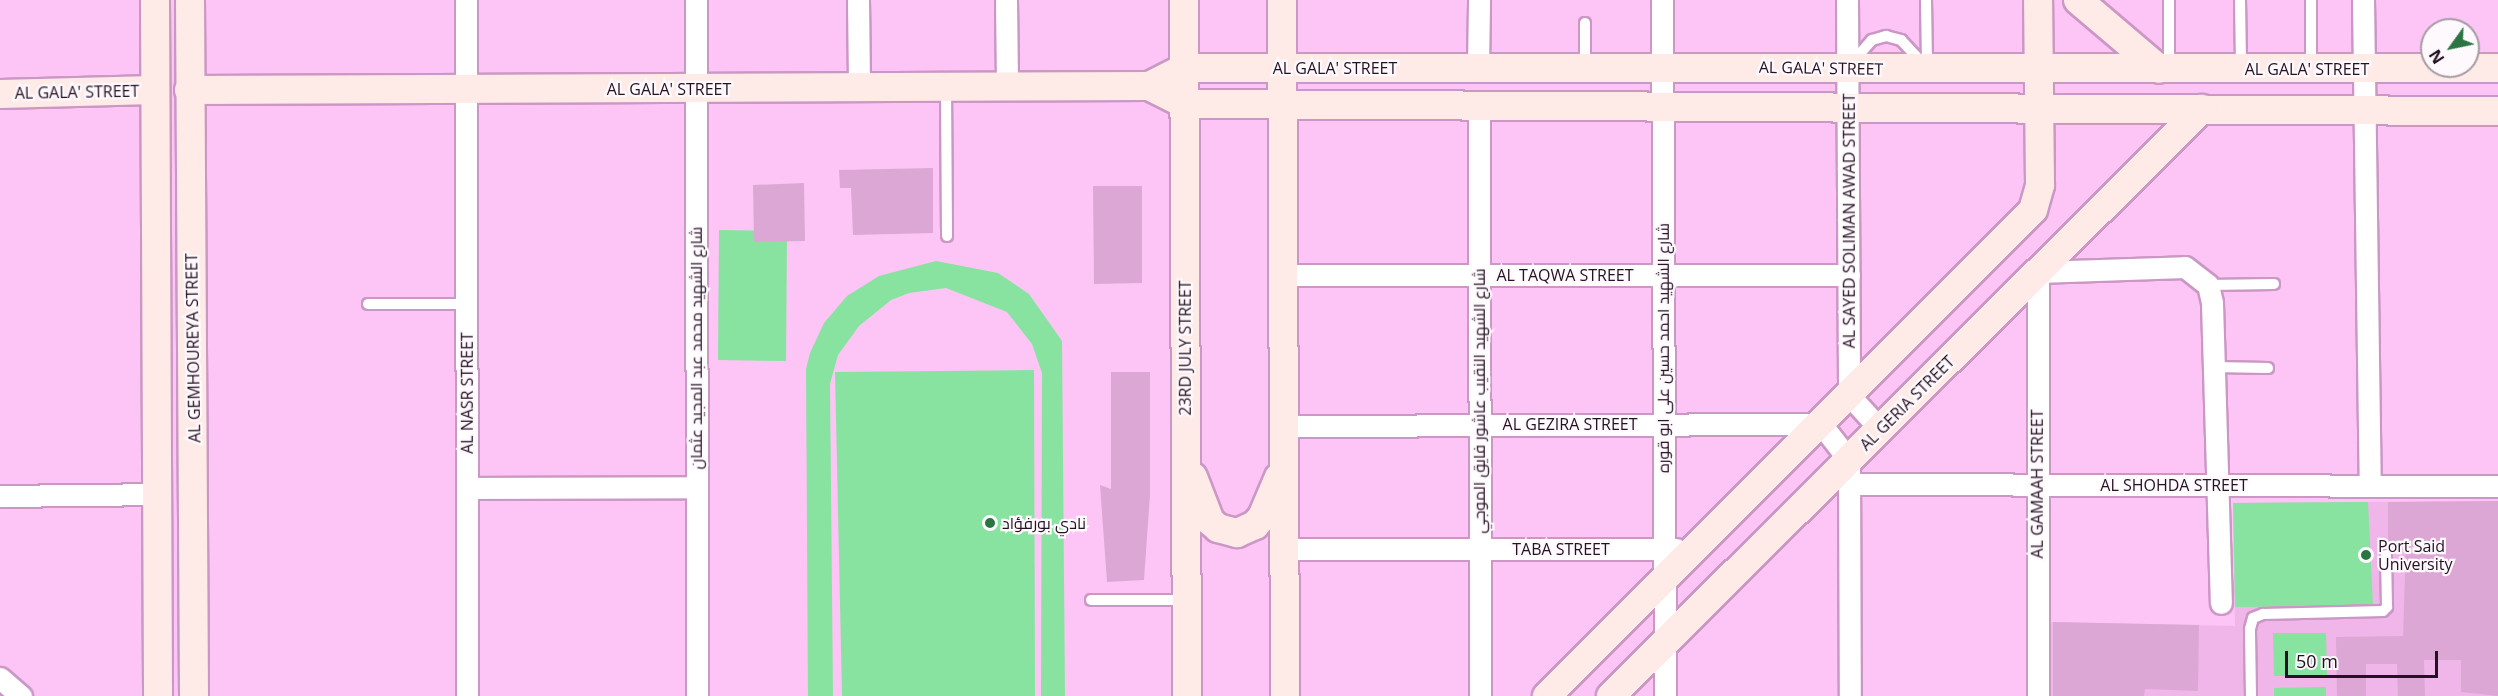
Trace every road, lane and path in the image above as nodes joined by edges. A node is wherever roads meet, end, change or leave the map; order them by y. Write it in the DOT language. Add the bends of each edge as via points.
graph roads {
  1 [pos="155,0"];
  2 [pos="190,0"];
  3 [pos="466,0"];
  4 [pos="696,0"];
  5 [pos="858,0"];
  6 [pos="1006,0"];
  7 [pos="1184,0"];
  8 [pos="1282,0"];
  9 [pos="1479,0"];
  10 [pos="1662,0"];
  11 [pos="1848,0"];
  12 [pos="1926,0"];
  13 [pos="2038,0"];
  14 [pos="2078,0"];
  15 [pos="2169,0"];
  16 [pos="2240,0"];
  17 [pos="2311,0"];
  18 [pos="2363,0"];
  19 [pos="1585,23"];
  20 [pos="1662,66"];
  21 [pos="1478,67"];
  22 [pos="1586,67"];
  23 [pos="1184,68"];
  24 [pos="1282,68"];
  25 [pos="2498,68"];
  26 [pos="1848,69"];
  27 [pos="1927,69"];
  28 [pos="2038,69"];
  29 [pos="2164,69"];
  30 [pos="2241,69"];
  31 [pos="2311,69"];
  32 [pos="2364,69"];
  33 [pos="1149,86"];
  34 [pos="1007,87"];
  35 [pos="696,88"];
  36 [pos="859,88"];
  37 [pos="946,88"];
  38 [pos="154,90"];
  39 [pos="189,90"];
  40 [pos="466,91"];
  41 [pos="0,94"];
  42 [pos="1185,104"];
  43 [pos="1282,104"];
  44 [pos="1662,104"];
  45 [pos="1479,105"];
  46 [pos="1848,108"];
  47 [pos="2038,109"];
  48 [pos="2202,109"];
  49 [pos="2364,110"];
  50 [pos="2498,111"];
  51 [pos="947,236"];
  52 [pos="2037,272"];
  53 [pos="1282,275"];
  54 [pos="1479,275"];
  55 [pos="1663,275"];
  56 [pos="1849,275"];
  57 [pos="2274,284"];
  58 [pos="2208,285"];
  59 [pos="368,304"];
  60 [pos="466,304"];
  61 [pos="2214,368"];
  62 [pos="2268,368"];
  63 [pos="1849,395"];
  64 [pos="1663,424"];
  65 [pos="1821,424"];
  66 [pos="1479,425"];
  67 [pos="1282,426"];
  68 [pos="1880,429"];
  69 [pos="1185,455"];
  70 [pos="1283,469"];
  71 [pos="1849,472"];
  72 [pos="2037,484"];
  73 [pos="2217,485"];
  74 [pos="2370,486"];
  75 [pos="2498,486"];
  76 [pos="467,488"];
  77 [pos="697,488"];
  78 [pos="157,494"];
  79 [pos="0,496"];
  80 [pos="1284,549"];
  81 [pos="1479,549"];
  82 [pos="1664,549"];
  83 [pos="1694,549"];
  84 [pos="2386,555"];
  85 [pos="1664,580"];
  86 [pos="1090,600"];
  87 [pos="1186,600"];
  88 [pos="2221,603"];
  89 [pos="157,622"];
  90 [pos="194,622"];
  91 [pos="1664,643"];
  92 [pos="0,678"];
  93 [pos="21,696"];
  94 [pos="158,696"];
  95 [pos="194,696"];
  96 [pos="467,696"];
  97 [pos="697,696"];
  98 [pos="1187,696"];
  99 [pos="1284,696"];
  100 [pos="1480,696"];
  101 [pos="1547,696"];
  102 [pos="1611,696"];
  103 [pos="1665,696"];
  104 [pos="1850,696"];
  105 [pos="2038,696"];
  106 [pos="2251,696"];
  1 -- 38 [label="street"];
  2 -- 39 [label="street, AL GEMHOUREYA STREET"];
  3 -- 40 [label="street, AL NASR STREET"];
  4 -- 35 [label="street, شارع الشهيد محمد عبد المجيد عثمان"];
  5 -- 36 [label="street"];
  6 -- 34 [label="street"];
  7 -- 23 [label="street, 23RD JULY STREET"];
  8 -- 24 [label="street"];
  9 -- 21 [label="street"];
  10 -- 20 [label="street, شارع الشهيد احمد حسين على ابو قوره"];
  11 -- 26 [label="street, AL SAYED SOLIMAN AWAD STREET"];
  12 -- 27 [label="lane"];
  13 -- 28 [label="street"];
  14 -- 29 [label="street"];
  15 -- 29 [label="lane"];
  16 -- 30 [label="lane"];
  17 -- 31 [label="lane"];
  18 -- 32 [label="street"];
  19 -- 22 [label="lane"];
  20 -- 22 [label="street, AL GALA' STREET"];
  20 -- 26 [label="street, AL GALA' STREET"];
  20 -- 44 [label="street, شارع الشهيد احمد حسين على ابو قوره"];
  21 -- 22 [label="street, AL GALA' STREET"];
  21 -- 24 [label="street, AL GALA' STREET"];
  23 -- 24 [label="street, AL GALA' STREET"];
  23 -- 33 [label="street, AL GALA' STREET"];
  23 -- 42 [label="street, 23RD JULY STREET"];
  24 -- 43 [label="street"];
  25 -- 32 [label="street, AL GALA' STREET"];
  26 -- 27 [label="street, AL GALA' STREET"];
  26 -- 46 [label="street, AL SAYED SOLIMAN AWAD STREET"];
  27 -- 28 [label="street, AL GALA' STREET"];
  28 -- 29 [label="street, AL GALA' STREET"];
  28 -- 47 [label="street"];
  29 -- 30 [label="street, AL GALA' STREET"];
  30 -- 31 [label="street, AL GALA' STREET"];
  31 -- 32 [label="street, AL GALA' STREET"];
  32 -- 49 [label="street"];
  33 -- 34 [label="street, AL GALA' STREET"];
  33 -- 42 [label="street, AL GALA' STREET"];
  34 -- 37 [label="street, AL GALA' STREET"];
  35 -- 36 [label="street, AL GALA' STREET"];
  35 -- 40 [label="street, AL GALA' STREET"];
  35 -- 77 [label="street, شارع الشهيد محمد عبد المجيد عثمان"];
  36 -- 37 [label="street, AL GALA' STREET"];
  37 -- 51 [label="lane"];
  38 -- 41 [label="street, AL GALA' STREET"];
  38 -- 78 [label="street"];
  39 -- 40 [label="street, AL GALA' STREET"];
  39 -- 90 [label="street, AL GEMHOUREYA STREET"];
  40 -- 60 [label="street, AL NASR STREET"];
  42 -- 43 [label="street, AL GALA' STREET"];
  42 -- 69 [label="street, 23RD JULY STREET"];
  43 -- 45 [label="street, AL GALA' STREET"];
  43 -- 53 [label="street"];
  44 -- 45 [label="street, AL GALA' STREET"];
  44 -- 46 [label="street, AL GALA' STREET"];
  44 -- 55 [label="street, شارع الشهيد احمد حسين على ابو قوره"];
  45 -- 54 [label="street, شارع الشهيد النقيب عاشور فايق الموجي"];
  46 -- 47 [label="street, AL GALA' STREET"];
  46 -- 56 [label="street, AL SAYED SOLIMAN AWAD STREET"];
  47 -- 48 [label="street, AL GALA' STREET"];
  47 -- 63 [label="street" via="2039,193 2033,210"];
  48 -- 49 [label="street, AL GALA' STREET"];
  48 -- 52 [label="street, AL GERIA STREET"];
  49 -- 50 [label="street, AL GALA' STREET"];
  49 -- 74 [label="street"];
  52 -- 58 [label="street" via="2186,267"];
  52 -- 68 [label="street, AL GERIA STREET"];
  52 -- 72 [label="street, AL GAMAAH STREET"];
  53 -- 54 [label="street, AL TAQWA STREET"];
  53 -- 67 [label="street"];
  54 -- 55 [label="street, AL TAQWA STREET"];
  54 -- 66 [label="street, شارع الشهيد النقيب عاشور فايق الموجي"];
  55 -- 56 [label="street, AL TAQWA STREET"];
  55 -- 64 [label="street, شارع الشهيد احمد حسين على ابو قوره"];
  56 -- 63 [label="street, AL SAYED SOLIMAN AWAD STREET"];
  57 -- 58 [label="lane"];
  58 -- 61 [label="street"];
  59 -- 60 [label="lane"];
  60 -- 76 [label="street, AL NASR STREET"];
  61 -- 62 [label="lane"];
  61 -- 73 [label="street"];
  63 -- 65 [label="street"];
  63 -- 68 [label="street"];
  64 -- 65 [label="street, AL GEZIRA STREET"];
  64 -- 66 [label="street, AL GEZIRA STREET"];
  64 -- 82 [label="street, شارع الشهيد احمد حسين على ابو قوره"];
  65 -- 71 [label="street"];
  65 -- 83 [label="street"];
  66 -- 67 [label="street, AL GEZIRA STREET"];
  66 -- 81 [label="street, شارع الشهيد النقيب عاشور فايق الموجي"];
  67 -- 70 [label="street"];
  68 -- 71 [label="street, AL GERIA STREET"];
  69 -- 70 [label="street" via="1205,513 1218,528 1237,533 1256,525"];
  69 -- 87 [label="street, 23RD JULY STREET"];
  70 -- 80 [label="street"];
  71 -- 72 [label="street, AL SHOHDA STREET"];
  71 -- 91 [label="street, AL GERIA STREET"];
  71 -- 104 [label="street"];
  72 -- 73 [label="street, AL SHOHDA STREET"];
  72 -- 105 [label="street, AL GAMAAH STREET"];
  73 -- 74 [label="street, AL SHOHDA STREET"];
  73 -- 88 [label="street"];
  74 -- 75 [label="street, AL SHOHDA STREET"];
  76 -- 77 [label="street"];
  76 -- 96 [label="street, AL NASR STREET"];
  77 -- 97 [label="street, شارع الشهيد محمد عبد المجيد عثمان"];
  78 -- 79 [label="street"];
  78 -- 89 [label="street"];
  80 -- 81 [label="street, TABA STREET"];
  80 -- 99 [label="street"];
  81 -- 82 [label="street, TABA STREET"];
  81 -- 100 [label="street, شارع الشهيد النقيب عاشور فايق الموجي"];
  82 -- 83 [label="street, TABA STREET"];
  82 -- 85 [label="street, شارع الشهيد احمد حسين على ابو قوره"];
  83 -- 85 [label="street"];
  84 -- 106 [label="lane" via="2387,607 2382,611 2263,614 2253,618"];
  85 -- 91 [label="street, شارع الشهيد احمد حسين على ابو قوره"];
  85 -- 101 [label="street"];
  86 -- 87 [label="lane"];
  87 -- 98 [label="street, 23RD JULY STREET"];
  89 -- 90 [label="street"];
  89 -- 94 [label="street"];
  90 -- 95 [label="street, AL GEMHOUREYA STREET"];
  91 -- 102 [label="street, AL GERIA STREET"];
  91 -- 103 [label="street, شارع الشهيد احمد حسين على ابو قوره"];
  92 -- 93 [label="street"];
}
